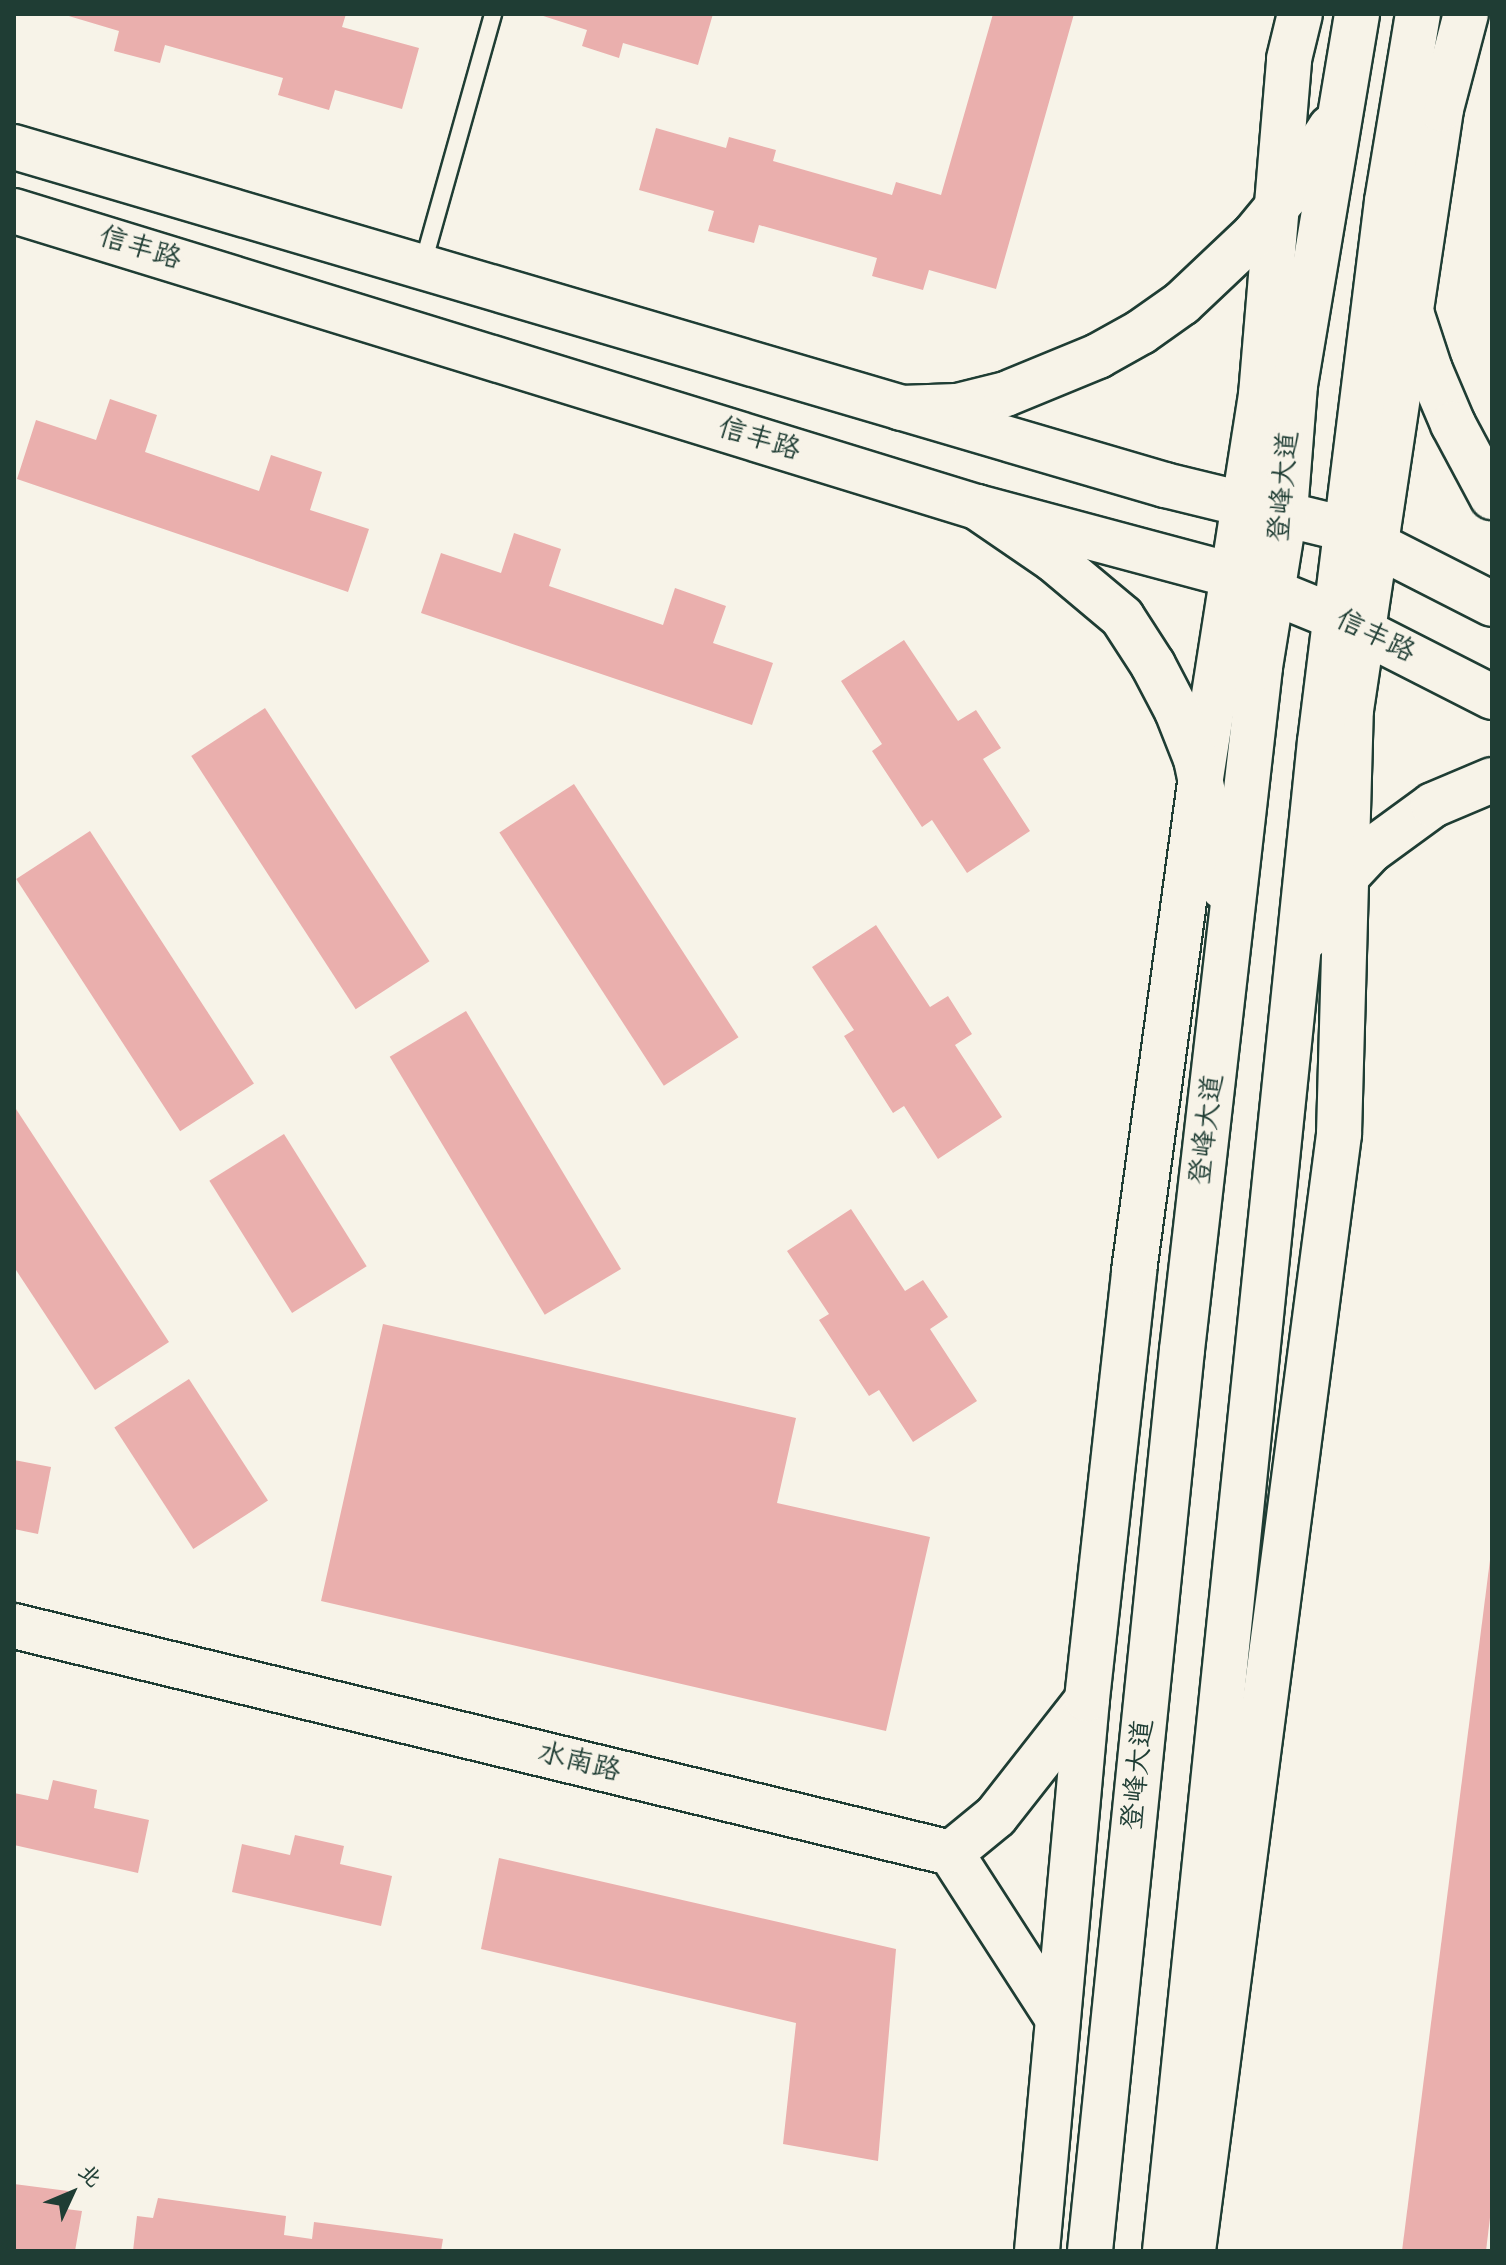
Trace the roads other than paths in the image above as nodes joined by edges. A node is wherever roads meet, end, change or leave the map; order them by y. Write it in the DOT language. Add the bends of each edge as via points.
graph roads {
  1 [pos="493,14"];
  2 [pos="1300,14"];
  3 [pos="1357,14"];
  4 [pos="1418,14"];
  5 [pos="1466,14"];
  6 [pos="1341,111"];
  7 [pos="14,147"];
  8 [pos="1387,201"];
  9 [pos="1276,209"];
  10 [pos="14,211"];
  11 [pos="422,267"];
  12 [pos="1410,307"];
  13 [pos="901,408"];
  14 [pos="1492,497"];
  15 [pos="977,507"];
  16 [pos="1265,508"];
  17 [pos="1360,536"];
  18 [pos="1253,584"];
  19 [pos="1492,604"];
  20 [pos="1350,625"];
  21 [pos="1492,697"];
  22 [pos="1201,778"];
  23 [pos="1492,780"];
  24 [pos="1345,878"];
  25 [pos="1232,922"];
  26 [pos="1302,946"];
  27 [pos="14,1626"];
  28 [pos="1087,1699"];
  29 [pos="951,1853"];
  30 [pos="1058,2019"];
  31 [pos="1037,2251"];
  32 [pos="1090,2251"];
  33 [pos="1165,2251"];
  34 [pos="1193,2251"];
  1 -- 11 [label="lane"];
  2 -- 9 [label="main road" via="1289,59"];
  3 -- 6 [label="main road, 登峰大道"];
  4 -- 8 [label="main road"];
  5 -- 12 [label="main road" via="1441,109"];
  6 -- 9 [label="main road"];
  6 -- 16 [label="main road, 登峰大道" via="1295,385"];
  7 -- 11 [label="main road"];
  8 -- 12 [label="main road"];
  8 -- 17 [label="main road" via="1359,445"];
  9 -- 13 [label="main road" via="1220,271 1182,303 1098,356 1006,394 957,406"];
  9 -- 16 [label="main road" via="1261,395"];
  10 -- 15 [label="main road, 信丰路"];
  11 -- 13 [label="main road"];
  12 -- 14 [label="main road" via="1453,424"];
  12 -- 17 [label="main road"];
  13 -- 16 [label="main road" via="1165,485"];
  15 -- 18 [label="main road, 信丰路"];
  15 -- 22 [label="main road" via="1054,560 1122,617 1177,711"];
  16 -- 17 [label="main road"];
  16 -- 18 [label="main road, 登峰大道"];
  17 -- 19 [label="main road"];
  17 -- 20 [label="main road"];
  18 -- 20 [label="main road, 信丰路"];
  18 -- 22 [label="main road"];
  18 -- 25 [label="main road, 登峰大道" via="1260,667"];
  20 -- 21 [label="main road, 信丰路"];
  20 -- 24 [label="main road"];
  20 -- 26 [label="main road" via="1320,742"];
  22 -- 25 [label="main road"];
  22 -- 28 [label="main road" via="1134,1271"];
  23 -- 24 [label="main road" via="1422,812 1370,851"];
  24 -- 26 [label="main road"];
  24 -- 34 [label="main road" via="1339,1134"];
  25 -- 32 [label="main road, 登峰大道" via="1182,1350"];
  26 -- 33 [label="main road"];
  27 -- 29 [label="main road, 水南路"];
  28 -- 29 [label="main road" via="996,1816"];
  28 -- 30 [label="main road"];
  29 -- 30 [label="main road"];
  30 -- 31 [label="main road"];
}
